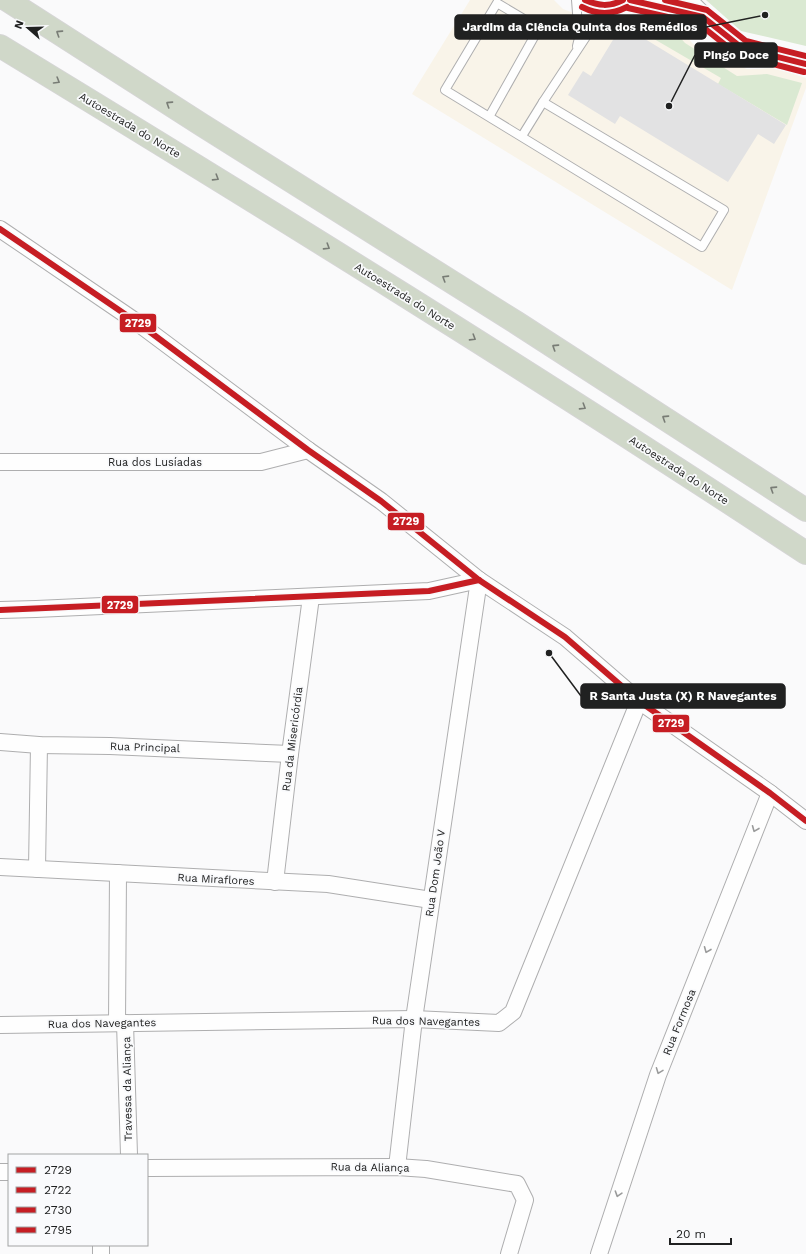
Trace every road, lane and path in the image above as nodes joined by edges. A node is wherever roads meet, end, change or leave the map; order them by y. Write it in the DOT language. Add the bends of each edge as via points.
graph roads {
  1 [pos="7,0"];
  2 [pos="576,0"];
  3 [pos="585,0"];
  4 [pos="630,0"];
  5 [pos="686,0"];
  6 [pos="615,3"];
  7 [pos="703,17"];
  8 [pos="0,46"];
  9 [pos="576,51"];
  10 [pos="806,64"];
  11 [pos="543,102"];
  12 [pos="488,117"];
  13 [pos="522,136"];
  14 [pos="0,229"];
  15 [pos="308,450"];
  16 [pos="0,462"];
  17 [pos="806,510"];
  18 [pos="806,553"];
  19 [pos="479,580"];
  20 [pos="312,597"];
  21 [pos="0,610"];
  22 [pos="639,701"];
  23 [pos="0,742"];
  24 [pos="39,745"];
  25 [pos="290,754"];
  26 [pos="770,793"];
  27 [pos="806,821"];
  28 [pos="0,867"];
  29 [pos="38,869"];
  30 [pos="118,873"];
  31 [pos="275,882"];
  32 [pos="431,900"];
  33 [pos="414,1019"];
  34 [pos="121,1023"];
  35 [pos="0,1025"];
  36 [pos="129,1154"];
  37 [pos="397,1167"];
  38 [pos="148,1168"];
  39 [pos="509,1254"];
  40 [pos="599,1254"];
  17 -- 1 [label="highway, one-way" via="530,331"];
  2 -- 9 [label="lane" via="580,38"];
  3 -- 6 [label="street" via="594,5"];
  4 -- 7 [label="street"];
  5 -- 7 [label="street"];
  6 -- 9 [label="lane"];
  7 -- 10 [label="street" via="742,48"];
  8 -- 18 [label="highway, Autoestrada do Norte, one-way" via="501,355"];
  9 -- 11 [label="lane"];
  11 -- 13 [label="lane"];
  11 -- 13 [label="lane" via="724,210 702,247"];
  12 -- 12 [label="lane" via="445,90 497,3 539,28"];
  12 -- 13 [label="lane"];
  14 -- 15 [label="street" via="138,323"];
  15 -- 16 [label="street, Rua dos Lusíadas" via="260,462"];
  15 -- 19 [label="street" via="381,501"];
  19 -- 20 [label="street" via="429,591"];
  19 -- 22 [label="street" via="564,638"];
  19 -- 32 [label="street, Rua Dom João V"];
  20 -- 21 [label="street"];
  20 -- 25 [label="street, Rua da Misericórdia"];
  22 -- 26 [label="street"];
  22 -- 33 [label="street, Rua dos Navegantes" via="513,1012 499,1023"];
  23 -- 24 [label="street, Rua Principal"];
  24 -- 25 [label="street, Rua Principal"];
  24 -- 29 [label="street"];
  25 -- 31 [label="street, Rua da Misericórdia"];
  26 -- 27 [label="street"];
  26 -- 40 [label="street, Rua Formosa, one-way" via="658,1075"];
  28 -- 29 [label="street, Rua Miraflores"];
  29 -- 30 [label="street, Rua Miraflores"];
  30 -- 31 [label="street, Rua Miraflores"];
  30 -- 34 [label="street, Travessa da Aliança"];
  31 -- 32 [label="street, Rua Miraflores" via="328,884"];
  32 -- 33 [label="street, Rua Dom João V"];
  33 -- 34 [label="street, Rua dos Navegantes"];
  33 -- 37 [label="street, Rua Dom João V"];
  34 -- 35 [label="street, Rua dos Navegantes"];
  34 -- 36 [label="street, Travessa da Aliança"];
  37 -- 38 [label="street, Rua da Aliança"];
  37 -- 39 [label="street, Rua da Aliança" via="426,1169 517,1184 525,1200"];
}
